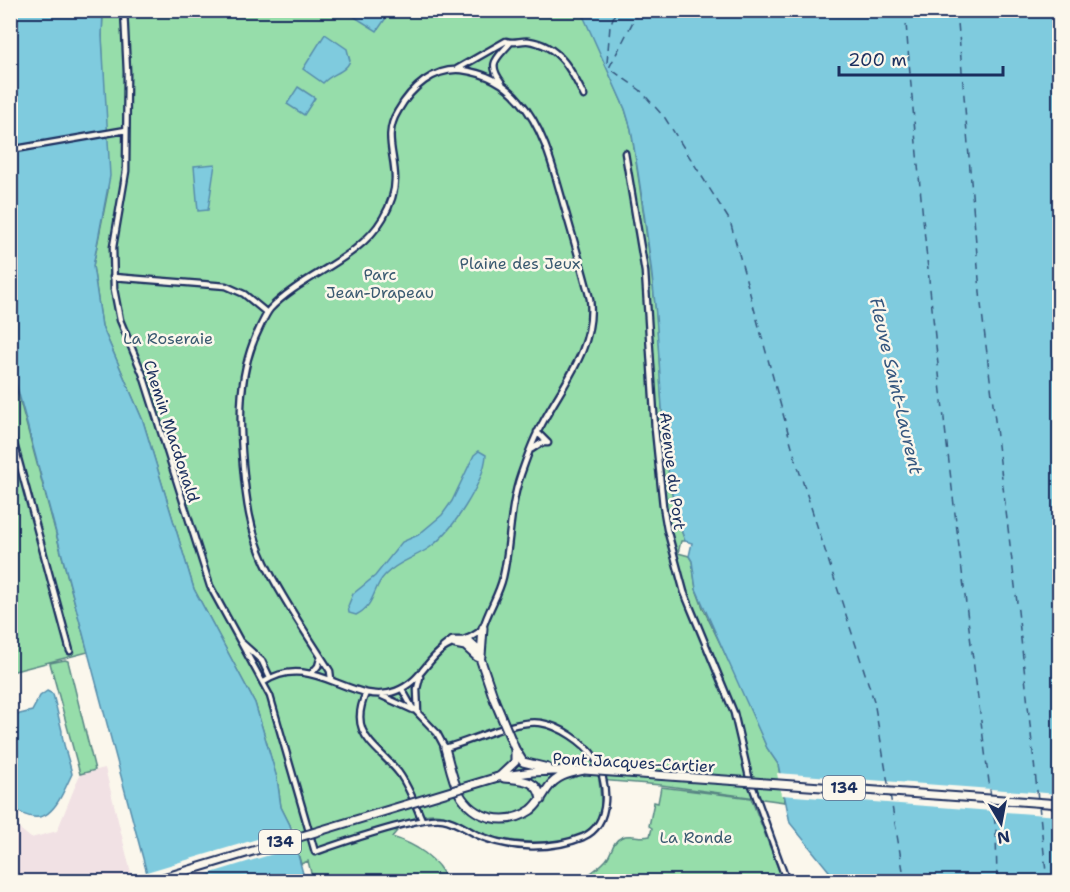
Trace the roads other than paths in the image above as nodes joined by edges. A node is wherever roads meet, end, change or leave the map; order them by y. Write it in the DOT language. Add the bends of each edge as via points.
graph roads {
  1 [pos="124,10"];
  2 [pos="510,43"];
  3 [pos="457,69"];
  4 [pos="503,85"];
  5 [pos="584,96"];
  6 [pos="126,130"];
  7 [pos="10,150"];
  8 [pos="625,153"];
  9 [pos="114,277"];
  10 [pos="267,313"];
  11 [pos="10,429"];
  12 [pos="537,432"];
  13 [pos="530,450"];
  14 [pos="483,628"];
  15 [pos="237,638"];
  16 [pos="467,640"];
  17 [pos="455,644"];
  18 [pos="442,650"];
  19 [pos="70,651"];
  20 [pos="320,657"];
  21 [pos="259,658"];
  22 [pos="480,661"];
  23 [pos="251,663"];
  24 [pos="311,674"];
  25 [pos="420,675"];
  26 [pos="270,678"];
  27 [pos="331,679"];
  28 [pos="264,682"];
  29 [pos="402,689"];
  30 [pos="366,693"];
  31 [pos="381,695"];
  32 [pos="418,713"];
  33 [pos="445,748"];
  34 [pos="515,749"];
  35 [pos="553,770"];
  36 [pos="584,770"];
  37 [pos="498,777"];
  38 [pos="541,800"];
  39 [pos="1059,804"];
  40 [pos="422,820"];
  41 [pos="150,882"];
  42 [pos="787,882"];
  1 -- 6 [label="street, Chemin Macdonald"];
  2 -- 3 [label="street" via="499,44"];
  2 -- 4 [label="street" via="494,65"];
  2 -- 5 [label="street" via="531,41 553,51 568,65"];
  3 -- 4 [label="street" via="481,74"];
  3 -- 10 [label="street" via="434,75 416,86 397,112 389,135 394,193 380,223 367,239"];
  4 -- 12 [label="street" via="527,110 547,153 591,307 585,345"];
  6 -- 7 [label="street"];
  6 -- 9 [label="street, Chemin Macdonald" via="126,180 114,238"];
  8 -- 42 [label="street, Avenue du Port" via="645,272 655,429 667,529 684,591 732,706 749,777"];
  9 -- 10 [label="street" via="226,286 244,294"];
  9 -- 15 [label="street, Chemin Macdonald" via="120,320 143,375 207,580"];
  10 -- 20 [label="street" via="251,348 242,391 240,429 248,514 265,564"];
  11 -- 19 [label="street"];
  12 -- 13 [label="street"];
  12 -- 13 [label="street" via="548,443"];
  13 -- 14 [label="street" via="513,503 502,581"];
  14 -- 16 [label="street"];
  14 -- 22 [label="main road"];
  15 -- 21 [label="street, Chemin Macdonald"];
  15 -- 23 [label="street, Chemin Macdonald"];
  16 -- 17 [label="street"];
  16 -- 18 [label="street" via="452,640"];
  16 -- 22 [label="main road" via="477,649"];
  17 -- 18 [label="street"];
  17 -- 22 [label="main road" via="465,646"];
  18 -- 25 [label="street"];
  20 -- 24 [label="street"];
  20 -- 27 [label="street"];
  21 -- 23 [label="street"];
  21 -- 26 [label="street, Chemin Macdonald"];
  22 -- 34 [label="main road, bridge"];
  23 -- 28 [label="street, Chemin Macdonald"];
  24 -- 26 [label="street"];
  24 -- 27 [label="street"];
  25 -- 29 [label="street"];
  25 -- 32 [label="street"];
  26 -- 28 [label="street"];
  27 -- 30 [label="street"];
  28 -- 40 [label="street, Chemin Macdonald" via="315,852"];
  29 -- 31 [label="street"];
  29 -- 32 [label="street"];
  30 -- 31 [label="street"];
  30 -- 40 [label="street" via="359,714 362,733 404,780"];
  31 -- 32 [label="street"];
  32 -- 33 [label="street"];
  33 -- 38 [label="main road" via="458,791 467,804 488,817 507,819 526,813"];
  33 -- 40 [label="street" via="525,723 556,728 590,752 598,764 604,789 603,817 585,836 535,846 498,842 444,819"];
  34 -- 35 [label="main road" via="523,762"];
  34 -- 37 [label="main road" via="514,762"];
  35 -- 36 [label="main road, Pont Jacques-Cartier / 134"];
  35 -- 37 [label="main road, Pont Jacques-Cartier / 134"];
  36 -- 38 [label="main road" via="557,778"];
  36 -- 39 [label="main road, Pont Jacques-Cartier / 134, bridge"];
  37 -- 38 [label="main road" via="532,783 539,789"];
  37 -- 41 [label="main road, Pont Jacques-Cartier / 134, bridge"];
}
